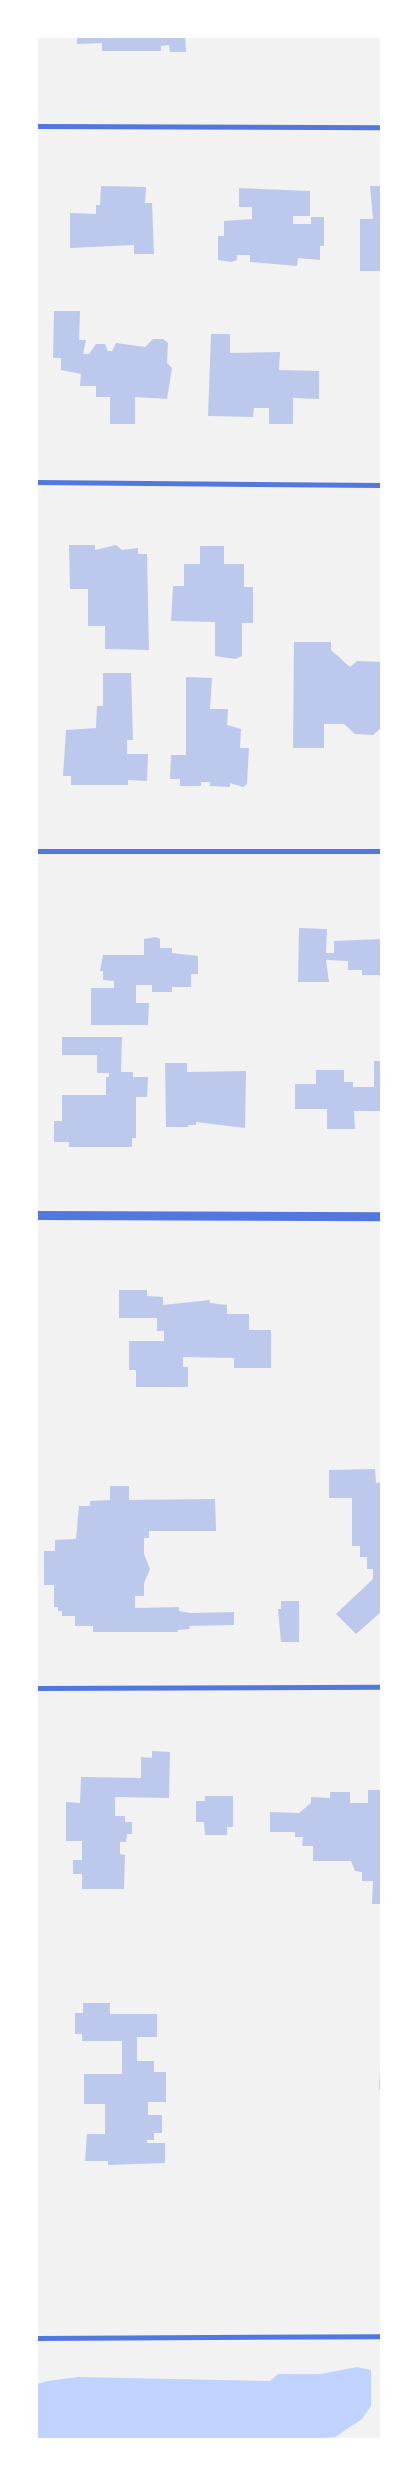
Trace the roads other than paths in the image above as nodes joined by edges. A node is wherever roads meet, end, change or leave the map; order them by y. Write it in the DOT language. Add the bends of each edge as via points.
graph roads {
  1 [pos="36,126"];
  2 [pos="382,127"];
  3 [pos="36,482"];
  4 [pos="382,485"];
  5 [pos="36,851"];
  6 [pos="382,851"];
  7 [pos="36,1215"];
  8 [pos="382,1216"];
  9 [pos="36,1688"];
  10 [pos="382,1688"];
  11 [pos="382,2336"];
  12 [pos="36,2338"];
  1 -- 2 [label="street"];
  3 -- 4 [label="street"];
  5 -- 6 [label="street"];
  7 -- 8 [label="street"];
  9 -- 10 [label="street"];
  11 -- 12 [label="street"];
}
